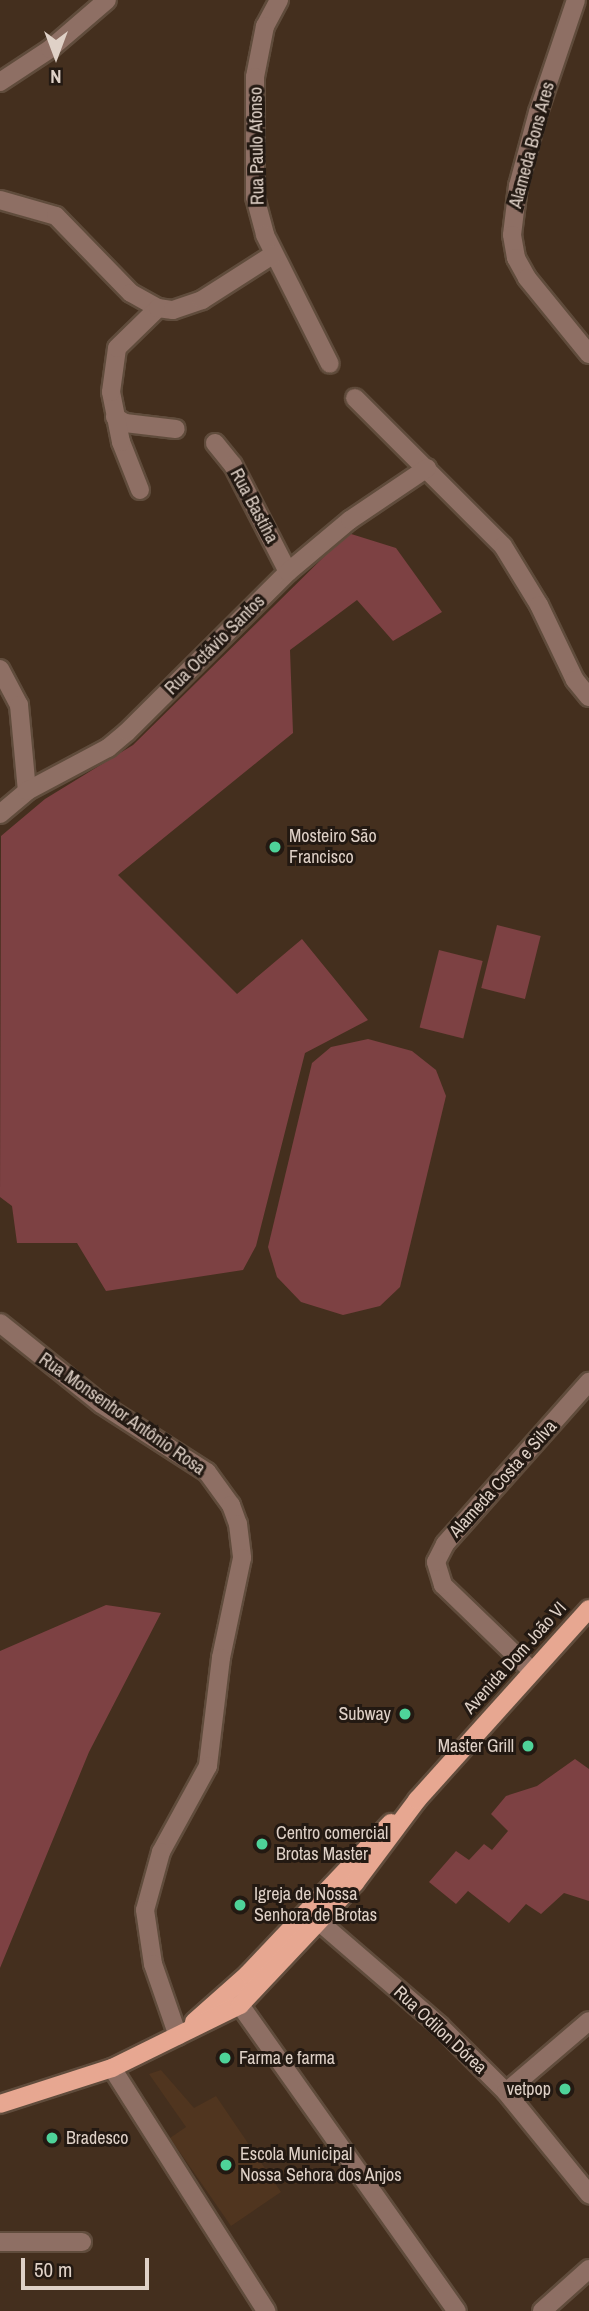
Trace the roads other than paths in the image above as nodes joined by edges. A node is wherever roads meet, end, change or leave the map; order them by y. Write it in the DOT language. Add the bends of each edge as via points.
graph roads {
  1 [pos="107,0"];
  2 [pos="279,0"];
  3 [pos="576,0"];
  4 [pos="0,82"];
  5 [pos="0,200"];
  6 [pos="274,254"];
  7 [pos="158,308"];
  8 [pos="589,354"];
  9 [pos="330,364"];
  10 [pos="355,398"];
  11 [pos="115,417"];
  12 [pos="177,429"];
  13 [pos="215,443"];
  14 [pos="427,468"];
  15 [pos="139,490"];
  16 [pos="288,572"];
  17 [pos="0,669"];
  18 [pos="589,697"];
  19 [pos="27,791"];
  20 [pos="0,814"];
  21 [pos="0,1323"];
  22 [pos="589,1382"];
  23 [pos="589,1609"];
  24 [pos="532,1671"];
  25 [pos="313,1916"];
  26 [pos="240,2005"];
  27 [pos="589,2021"];
  28 [pos="178,2036"];
  29 [pos="112,2068"];
  30 [pos="506,2092"];
  31 [pos="0,2104"];
  32 [pos="589,2194"];
  33 [pos="0,2242"];
  34 [pos="82,2242"];
  35 [pos="589,2269"];
  36 [pos="266,2311"];
  37 [pos="457,2311"];
  38 [pos="542,2311"];
  1 -- 4 [label="street" via="50,50"];
  2 -- 6 [label="street, Rua Paulo Afonso" via="265,26 255,77 255,197"];
  3 -- 8 [label="street, Alameda Bons Ares" via="528,149 512,235 516,258 527,278"];
  5 -- 7 [label="street" via="56,216 131,293"];
  6 -- 7 [label="street" via="202,300 173,310"];
  6 -- 9 [label="street, Rua Paulo Afonso"];
  7 -- 11 [label="street" via="117,348 110,370"];
  10 -- 14 [label="street"];
  11 -- 12 [label="street" via="125,423"];
  11 -- 15 [label="street"];
  13 -- 16 [label="street, Rua Bastíha" via="233,465"];
  14 -- 16 [label="street, Rua Octávio Santos" via="350,520"];
  14 -- 18 [label="street" via="503,546 539,605 575,680"];
  16 -- 19 [label="street, Rua Octávio Santos" via="108,748"];
  17 -- 19 [label="street" via="19,705"];
  19 -- 20 [label="street, Rua Octávio Santos"];
  21 -- 28 [label="street, Rua Monsenhor Antônio Rosa" via="101,1404 207,1472 231,1505 238,1524 242,1558 221,1658 208,1766 160,1852 145,1910 152,1964"];
  22 -- 24 [label="street, Alameda Costa e Silva" via="445,1544 436,1562 443,1585"];
  23 -- 24 [label="main road, Avenida Dom João VI"];
  24 -- 25 [label="main road, Avenida Dom João VI"];
  25 -- 26 [label="main road, Avenida Dom João VI"];
  25 -- 28 [label="main road, Avenida Dom João VI"];
  25 -- 30 [label="street, Rua Odilon Dórea" via="440,2026"];
  26 -- 28 [label="main road, Avenida Dom João VI"];
  26 -- 37 [label="street"];
  27 -- 30 [label="street"];
  28 -- 29 [label="main road, Avenida Dom João VI"];
  29 -- 31 [label="main road, Avenida Dom João VI"];
  29 -- 36 [label="street"];
  30 -- 32 [label="street, Rua Odilon Dórea"];
  33 -- 34 [label="street"];
  35 -- 38 [label="street"];
}
